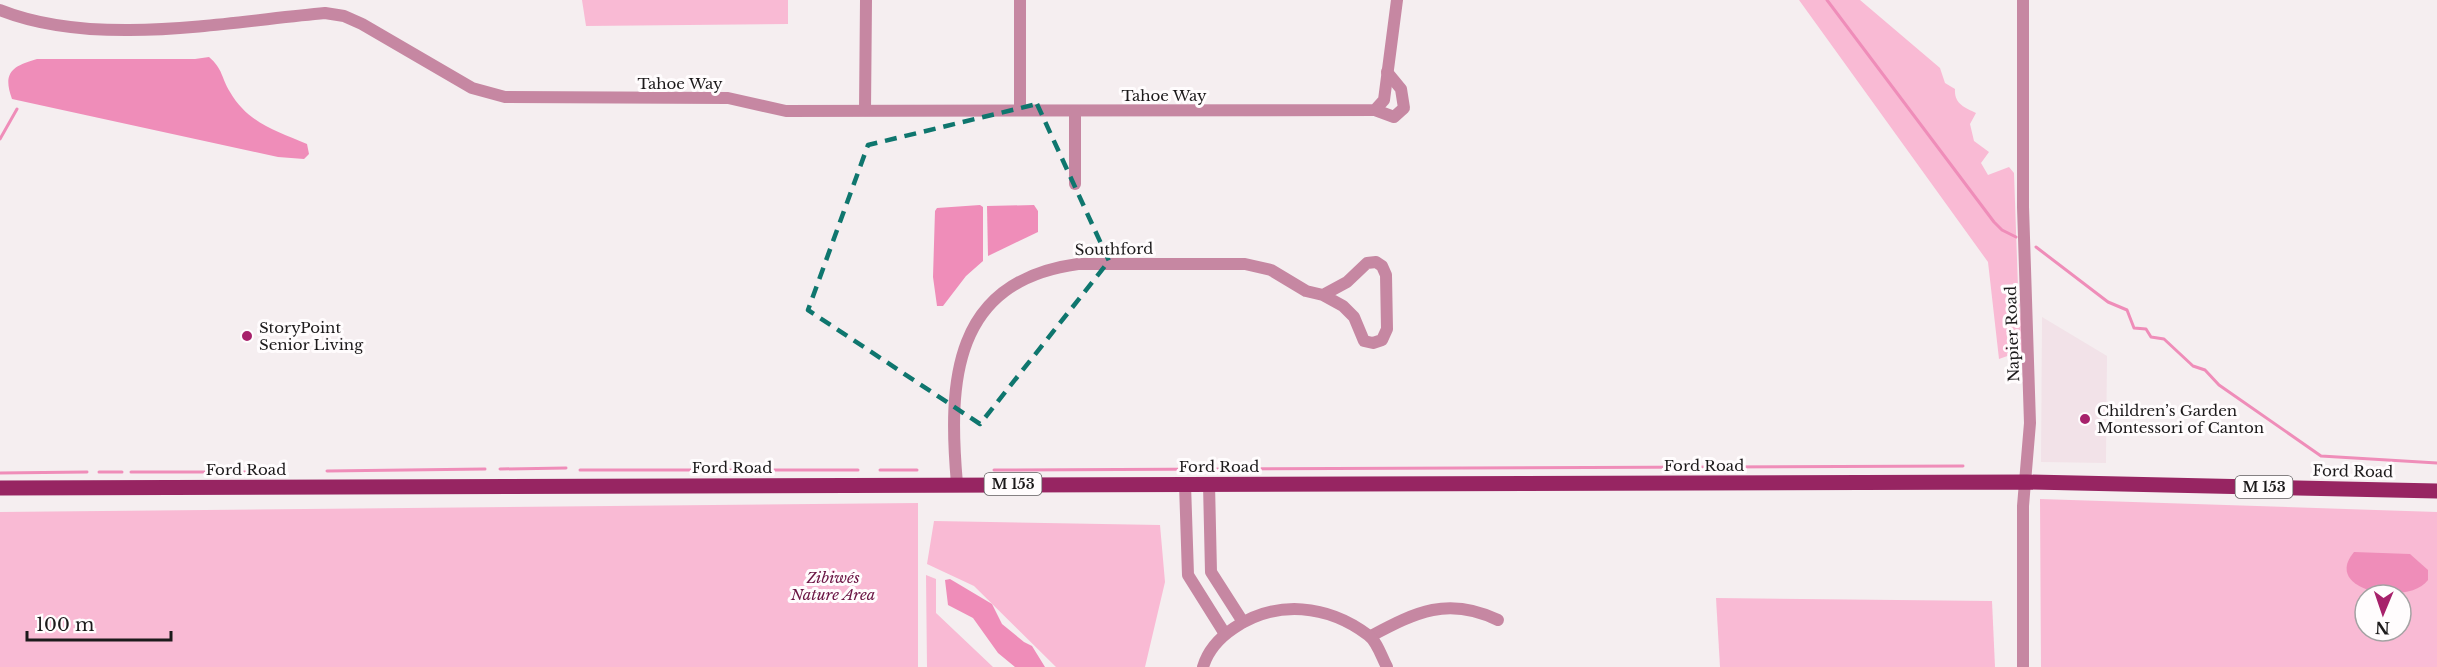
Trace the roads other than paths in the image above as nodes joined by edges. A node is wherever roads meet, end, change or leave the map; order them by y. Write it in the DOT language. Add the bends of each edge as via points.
graph roads {
  1 [pos="866,0"];
  2 [pos="1020,0"];
  3 [pos="1397,0"];
  4 [pos="2023,0"];
  5 [pos="0,10"];
  6 [pos="1387,72"];
  7 [pos="865,110"];
  8 [pos="1375,110"];
  9 [pos="1020,111"];
  10 [pos="1075,111"];
  11 [pos="1075,184"];
  12 [pos="1323,295"];
  13 [pos="2027,482"];
  14 [pos="957,484"];
  15 [pos="1185,484"];
  16 [pos="1209,484"];
  17 [pos="0,488"];
  18 [pos="2437,490"];
  19 [pos="1498,620"];
  20 [pos="1243,622"];
  21 [pos="1225,634"];
  22 [pos="1371,636"];
  23 [pos="1203,667"];
  24 [pos="1387,667"];
  25 [pos="2023,667"];
  1 -- 7 [label="street"];
  2 -- 9 [label="street"];
  3 -- 6 [label="street"];
  4 -- 13 [label="street, Napier Road" via="2023,218 2030,423"];
  5 -- 7 [label="street, Tahoe Way" via="74,29 124,31 325,13 362,24 472,88 494,95 728,98 786,111"];
  6 -- 8 [label="street" via="1384,100"];
  6 -- 8 [label="street, Tahoe Way" via="1401,89 1404,108 1394,117"];
  7 -- 9 [label="street, Tahoe Way"];
  8 -- 10 [label="street, Tahoe Way"];
  9 -- 10 [label="street, Tahoe Way"];
  10 -- 11 [label="street"];
  12 -- 12 [label="street, Southford" via="1349,311 1364,341 1382,339 1387,329 1386,275 1382,266 1367,263 1347,282"];
  12 -- 14 [label="street, Southford" via="1305,291 1271,270 1245,264 1078,264 1024,280 986,310 972,330 959,361 955,416"];
  13 -- 16 [label="main road, Ford Road / M 153"];
  13 -- 18 [label="main road, Ford Road / M 153"];
  13 -- 25 [label="street, Napier Road"];
  14 -- 15 [label="main road, Ford Road / M 153"];
  14 -- 17 [label="main road, Ford Road / M 153"];
  15 -- 16 [label="main road, Ford Road / M 153"];
  15 -- 21 [label="street" via="1188,575"];
  16 -- 20 [label="street" via="1211,572"];
  19 -- 22 [label="street" via="1477,610 1449,607 1407,616"];
  20 -- 21 [label="street"];
  20 -- 22 [label="street" via="1274,610 1308,609 1330,614"];
  21 -- 23 [label="street" via="1207,654"];
  22 -- 24 [label="street"];
}
